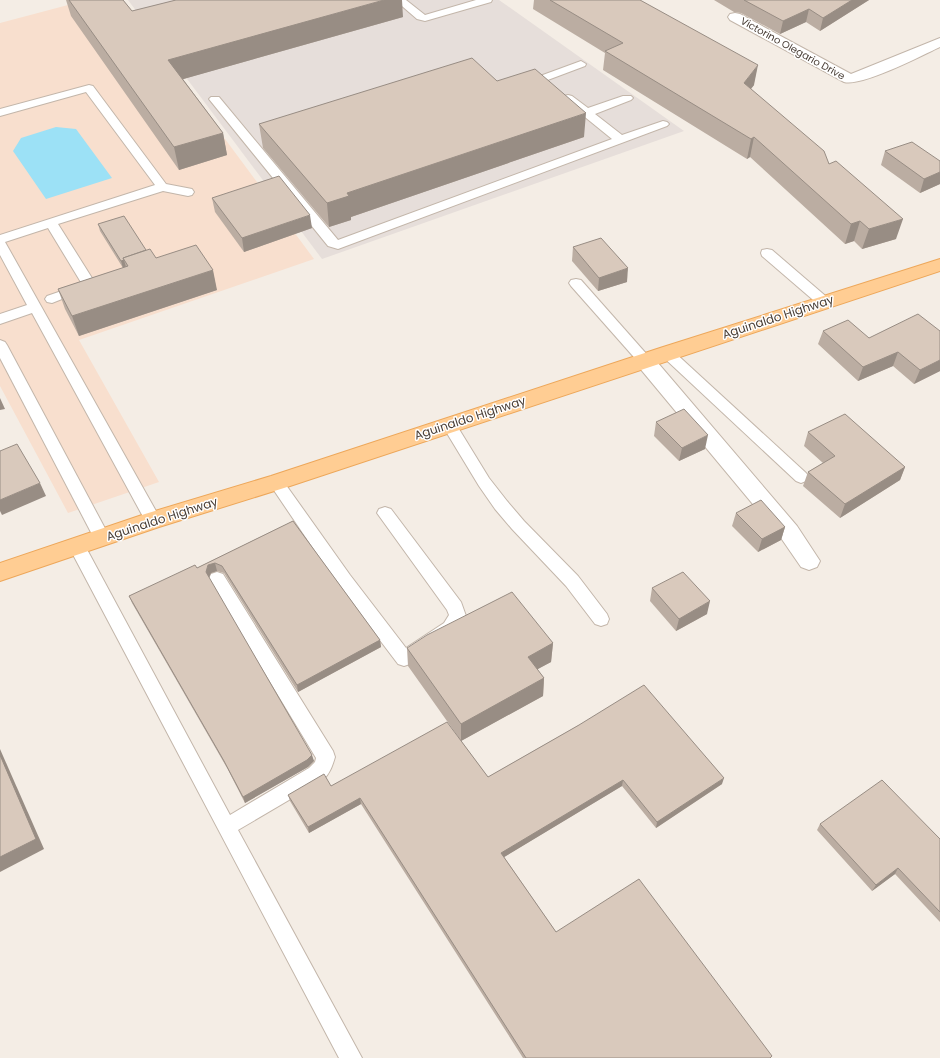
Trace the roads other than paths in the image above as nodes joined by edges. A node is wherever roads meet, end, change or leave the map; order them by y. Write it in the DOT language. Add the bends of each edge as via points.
graph roads {
  1 [pos="400,0"];
  2 [pos="487,0"];
  3 [pos="735,17"];
  4 [pos="940,42"];
  5 [pos="581,64"];
  6 [pos="542,78"];
  7 [pos="514,88"];
  8 [pos="627,98"];
  9 [pos="214,99"];
  10 [pos="0,113"];
  11 [pos="586,113"];
  12 [pos="663,124"];
  13 [pos="620,140"];
  14 [pos="162,187"];
  15 [pos="188,192"];
  16 [pos="51,223"];
  17 [pos="0,239"];
  18 [pos="0,243"];
  19 [pos="767,253"];
  20 [pos="938,268"];
  21 [pos="105,280"];
  22 [pos="576,283"];
  23 [pos="90,286"];
  24 [pos="52,299"];
  25 [pos="824,302"];
  26 [pos="34,307"];
  27 [pos="0,319"];
  28 [pos="0,345"];
  29 [pos="667,353"];
  30 [pos="645,361"];
  31 [pos="449,425"];
  32 [pos="801,477"];
  33 [pos="276,482"];
  34 [pos="385,513"];
  35 [pos="153,520"];
  36 [pos="102,538"];
  37 [pos="77,547"];
  38 [pos="809,561"];
  39 [pos="0,572"];
  40 [pos="217,578"];
  41 [pos="601,619"];
  42 [pos="226,827"];
  43 [pos="351,1058"];
  1 -- 2 [label="lane" via="425,18"];
  3 -- 4 [label="street, Victorino Olegario Drive" via="849,79"];
  5 -- 6 [label="lane"];
  6 -- 7 [label="lane"];
  6 -- 11 [label="lane"];
  8 -- 11 [label="lane"];
  9 -- 13 [label="lane" via="333,243 338,245"];
  10 -- 14 [label="lane" via="89,88"];
  11 -- 13 [label="lane"];
  12 -- 13 [label="lane"];
  14 -- 15 [label="lane"];
  14 -- 16 [label="lane"];
  16 -- 17 [label="lane"];
  16 -- 23 [label="lane"];
  18 -- 26 [label="lane"];
  19 -- 25 [label="lane"];
  20 -- 25 [label="main road, Aguinaldo Highway"];
  21 -- 23 [label="lane"];
  22 -- 30 [label="lane"];
  23 -- 24 [label="lane"];
  25 -- 29 [label="main road, Aguinaldo Highway"];
  26 -- 27 [label="lane"];
  26 -- 35 [label="lane"];
  28 -- 36 [label="lane"];
  29 -- 30 [label="main road, Aguinaldo Highway"];
  29 -- 32 [label="lane"];
  30 -- 31 [label="main road, Aguinaldo Highway"];
  30 -- 38 [label="street" via="788,532"];
  31 -- 33 [label="main road, Aguinaldo Highway"];
  31 -- 41 [label="lane" via="501,505 572,581"];
  33 -- 34 [label="lane" via="344,580 404,659 450,628 458,616 455,607"];
  33 -- 35 [label="main road, Aguinaldo Highway"];
  35 -- 36 [label="main road, Aguinaldo Highway"];
  36 -- 37 [label="main road, Aguinaldo Highway"];
  37 -- 39 [label="main road, Aguinaldo Highway"];
  37 -- 42 [label="lane"];
  40 -- 42 [label="lane" via="326,757 324,767 316,774"];
  42 -- 43 [label="lane"];
}
